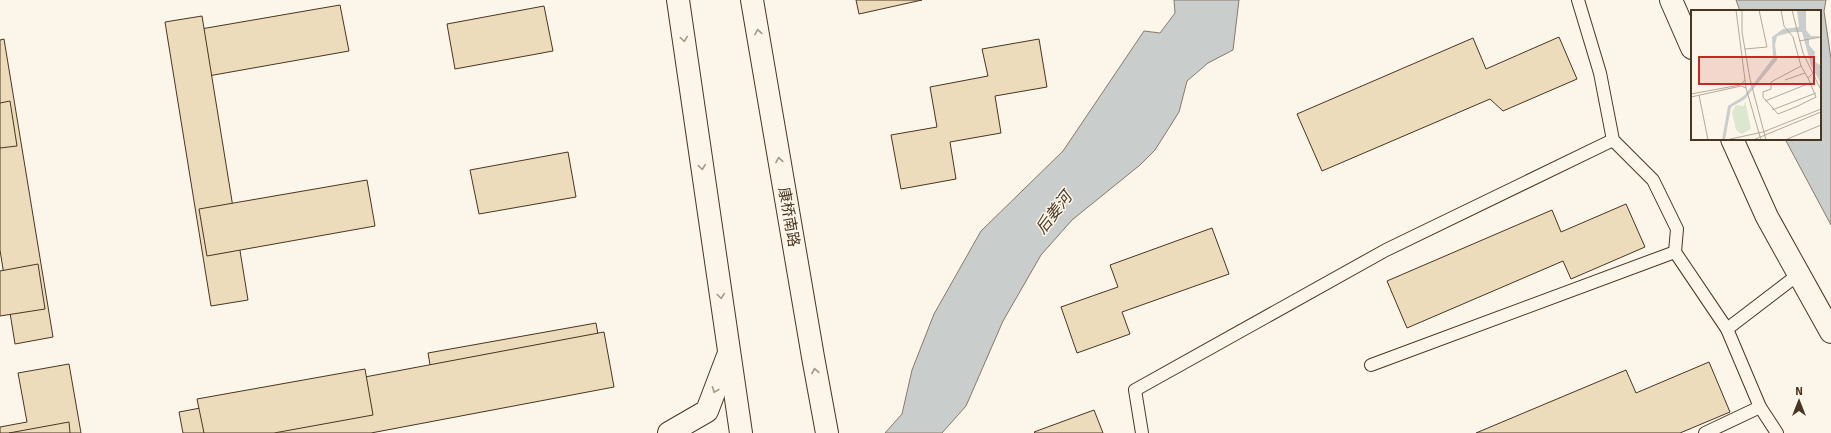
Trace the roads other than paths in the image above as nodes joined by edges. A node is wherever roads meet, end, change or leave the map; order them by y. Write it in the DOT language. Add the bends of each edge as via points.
graph roads {
  1 [pos="678,0"];
  2 [pos="752,0"];
  3 [pos="1578,0"];
  4 [pos="1671,0"];
  5 [pos="1691,46"];
  6 [pos="1613,140"];
  7 [pos="1732,140"];
  8 [pos="1676,252"];
  9 [pos="1799,274"];
  10 [pos="1727,329"];
  11 [pos="1831,332"];
  12 [pos="729,353"];
  13 [pos="1371,365"];
  14 [pos="1760,407"];
  15 [pos="670,433"];
  16 [pos="741,433"];
  17 [pos="827,433"];
  18 [pos="1142,433"];
  19 [pos="1705,433"];
  20 [pos="1777,433"];
  1 -- 12 [label="main road, one-way"];
  17 -- 2 [label="main road, 康桥南路, one-way"];
  3 -- 6 [label="lane" via="1600,73"];
  4 -- 5 [label="main road"];
  6 -- 8 [label="lane" via="1653,180 1677,229"];
  6 -- 18 [label="lane" via="1386,250 1135,390"];
  7 -- 9 [label="main road" via="1767,217"];
  8 -- 10 [label="lane"];
  8 -- 13 [label="lane"];
  9 -- 10 [label="lane"];
  9 -- 11 [label="main road"];
  10 -- 14 [label="lane"];
  12 -- 15 [label="main road, one-way" via="707,411"];
  12 -- 16 [label="main road"];
  14 -- 19 [label="lane"];
  14 -- 20 [label="lane"];
}
